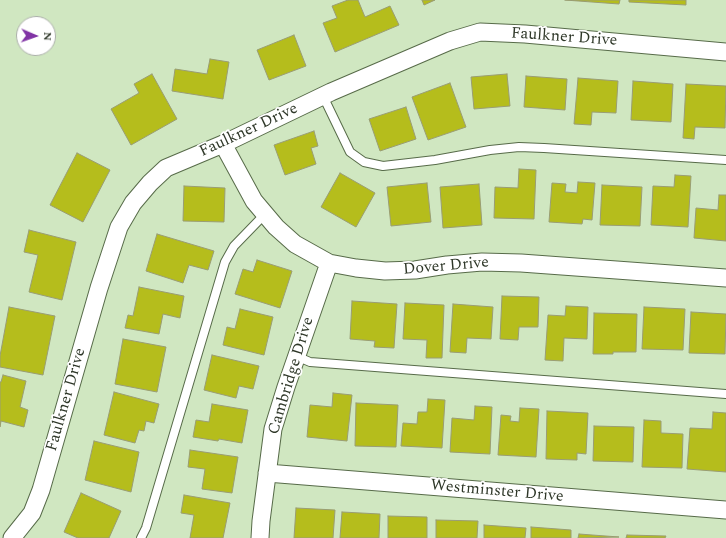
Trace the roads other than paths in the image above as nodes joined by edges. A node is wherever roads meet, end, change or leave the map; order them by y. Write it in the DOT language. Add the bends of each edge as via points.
graph roads {
  1 [pos="726,52"];
  2 [pos="323,96"];
  3 [pos="223,144"];
  4 [pos="726,160"];
  5 [pos="265,214"];
  6 [pos="329,263"];
  7 [pos="726,278"];
  8 [pos="296,356"];
  9 [pos="726,394"];
  10 [pos="267,473"];
  11 [pos="726,510"];
  12 [pos="12,538"];
  13 [pos="141,538"];
  14 [pos="260,538"];
  1 -- 2 [label="street, Faulkner Drive" via="532,34 480,32 450,41"];
  2 -- 3 [label="street, Faulkner Drive"];
  2 -- 4 [label="lane" via="350,152 364,162 384,166 519,147"];
  3 -- 5 [label="street, Dover Drive" via="254,201"];
  3 -- 12 [label="street, Faulkner Drive" via="166,168 133,203 119,227 41,490 32,513"];
  5 -- 6 [label="street, Dover Drive" via="296,244"];
  5 -- 13 [label="lane" via="234,246 225,262"];
  6 -- 7 [label="street, Dover Drive" via="385,271 482,262 521,263"];
  6 -- 8 [label="street, Cambridge Drive"];
  8 -- 9 [label="lane" via="310,362"];
  8 -- 10 [label="street, Cambridge Drive" via="273,429"];
  10 -- 11 [label="street, Westminster Drive"];
  10 -- 14 [label="street, Cambridge Drive"];
}
